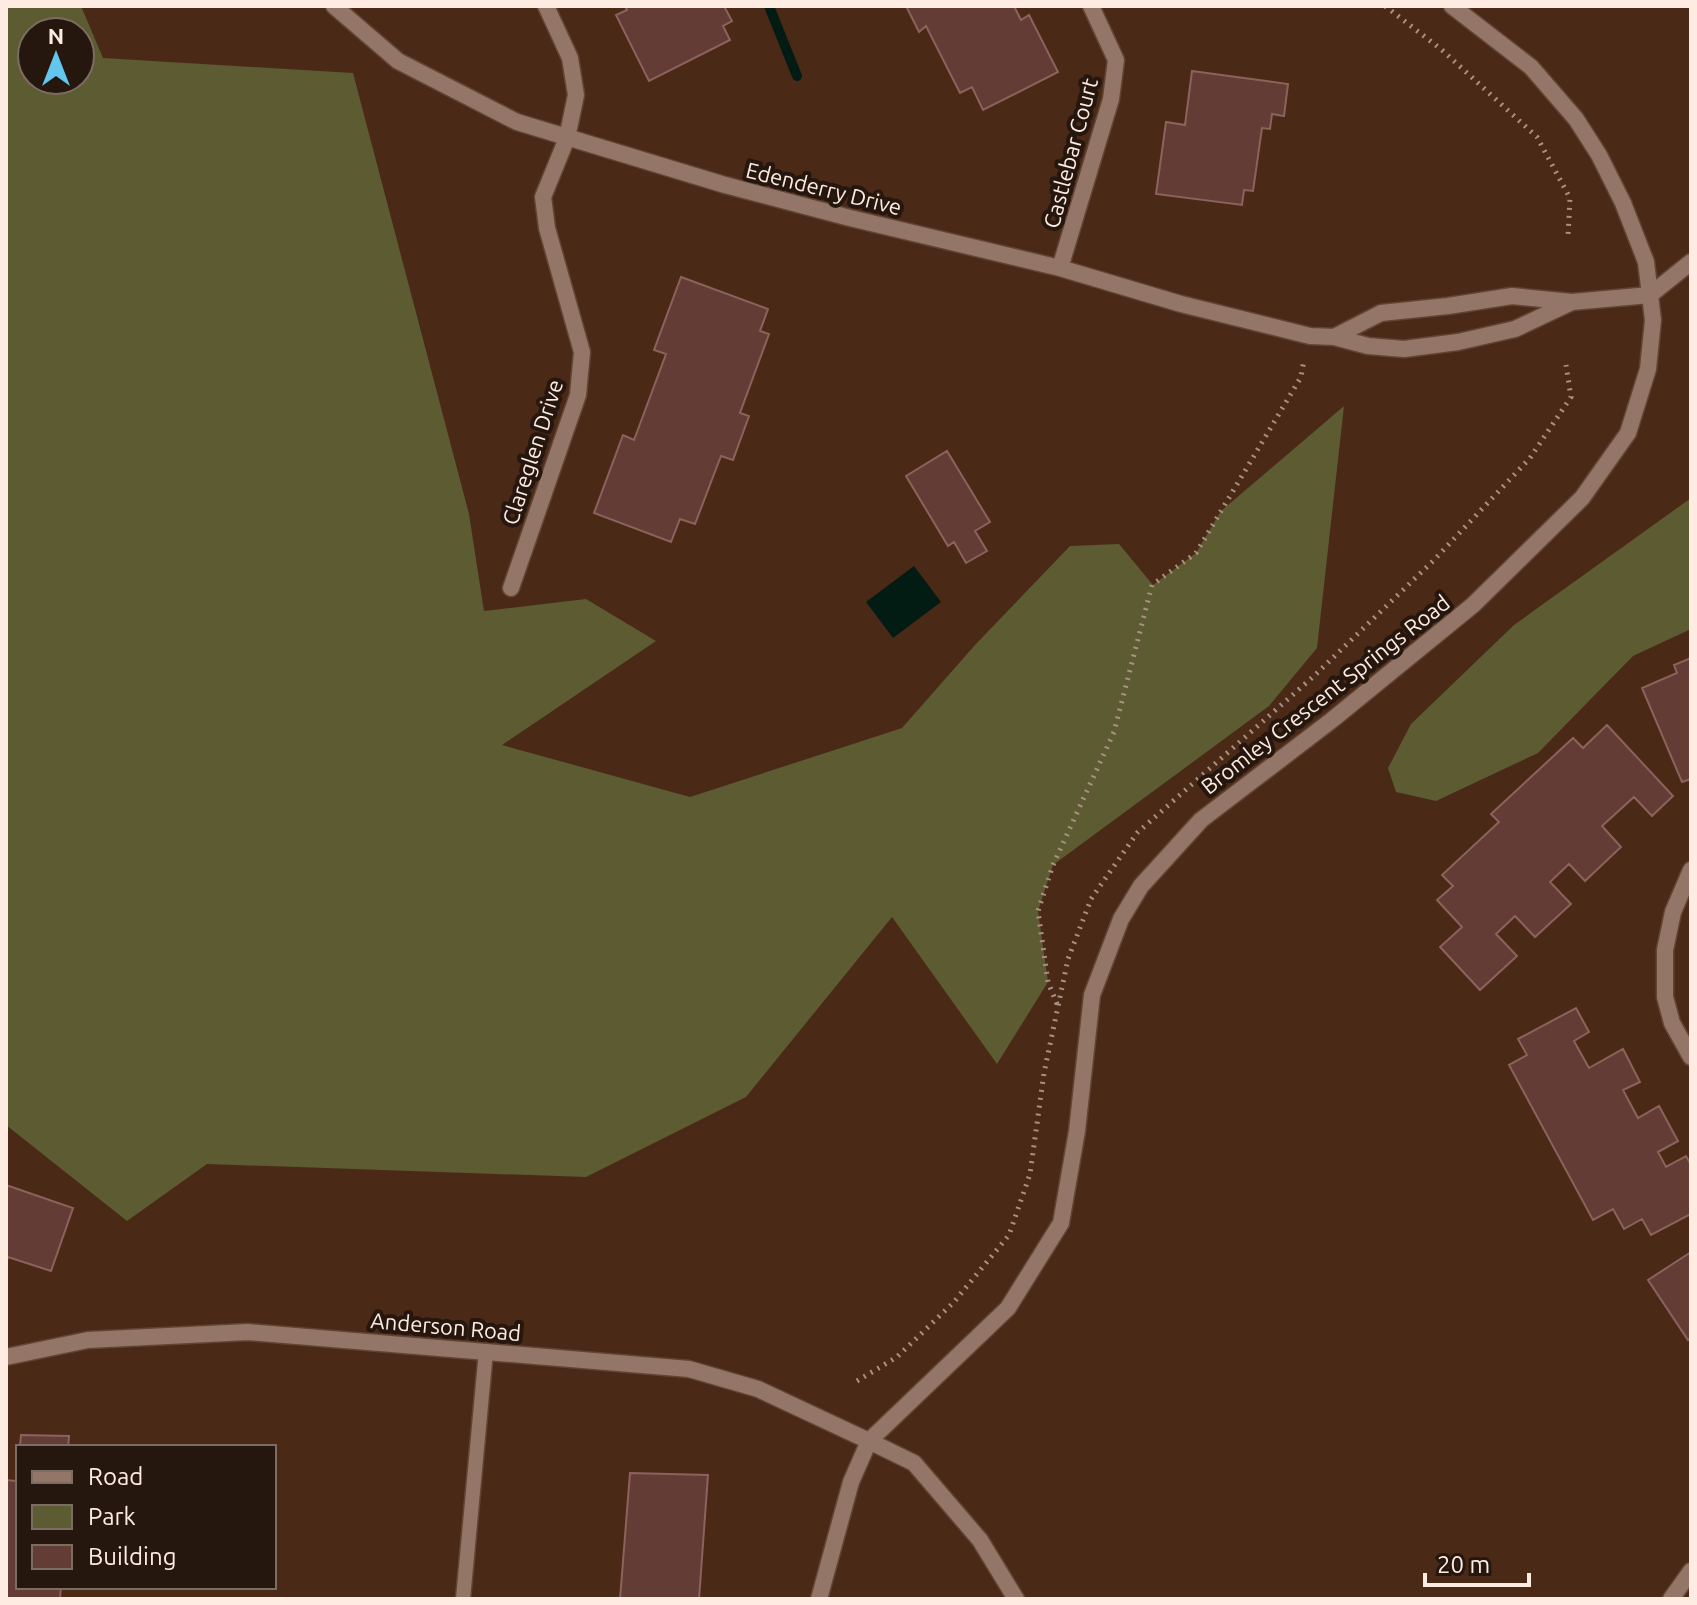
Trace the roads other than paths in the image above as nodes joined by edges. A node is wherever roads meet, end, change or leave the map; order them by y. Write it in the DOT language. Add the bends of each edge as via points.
graph roads {
  1 [pos="334,6"];
  2 [pos="546,6"];
  3 [pos="1091,6"];
  4 [pos="1452,6"];
  5 [pos="567,138"];
  6 [pos="1691,262"];
  7 [pos="1060,268"];
  8 [pos="1650,295"];
  9 [pos="1572,302"];
  10 [pos="1334,337"];
  11 [pos="511,588"];
  12 [pos="1691,870"];
  13 [pos="1691,1057"];
  14 [pos="486,1351"];
  15 [pos="6,1357"];
  16 [pos="869,1441"];
  17 [pos="1691,1571"];
  18 [pos="463,1599"];
  19 [pos="819,1599"];
  20 [pos="1016,1599"];
  21 [pos="1671,1599"];
  1 -- 5 [label="street, Edenderry Drive" via="398,61 517,122"];
  2 -- 5 [label="street, Clareglen Drive" via="570,58 576,95"];
  3 -- 7 [label="street, Castlebar Court" via="1116,60 1113,86"];
  4 -- 8 [label="street, Bromley Crescent Springs Road" via="1531,67 1576,119 1623,203 1646,262"];
  5 -- 7 [label="street, Edenderry Drive" via="739,189"];
  5 -- 11 [label="street, Clareglen Drive" via="543,197 582,352 578,395"];
  6 -- 8 [label="street"];
  7 -- 10 [label="street, Edenderry Drive" via="1181,304 1310,336"];
  8 -- 9 [label="street, Edenderry Drive"];
  8 -- 16 [label="street, Bromley Crescent Springs Road" via="1648,369 1628,433 1582,498 1473,605 1201,820 1141,886 1121,919 1092,995 1061,1223 1008,1308"];
  9 -- 10 [label="street, Edenderry Drive" via="1512,296 1381,313"];
  9 -- 10 [label="street, Edenderry Drive" via="1515,329 1458,342 1404,349"];
  12 -- 13 [label="street" via="1673,912 1665,950 1665,997"];
  14 -- 15 [label="street, Anderson Road" via="248,1332 88,1340"];
  14 -- 16 [label="street, Anderson Road" via="689,1369 758,1389"];
  14 -- 18 [label="lane"];
  16 -- 19 [label="street" via="851,1482"];
  16 -- 20 [label="street, Anderson Road" via="914,1463 980,1540"];
  17 -- 21 [label="street"];
}
